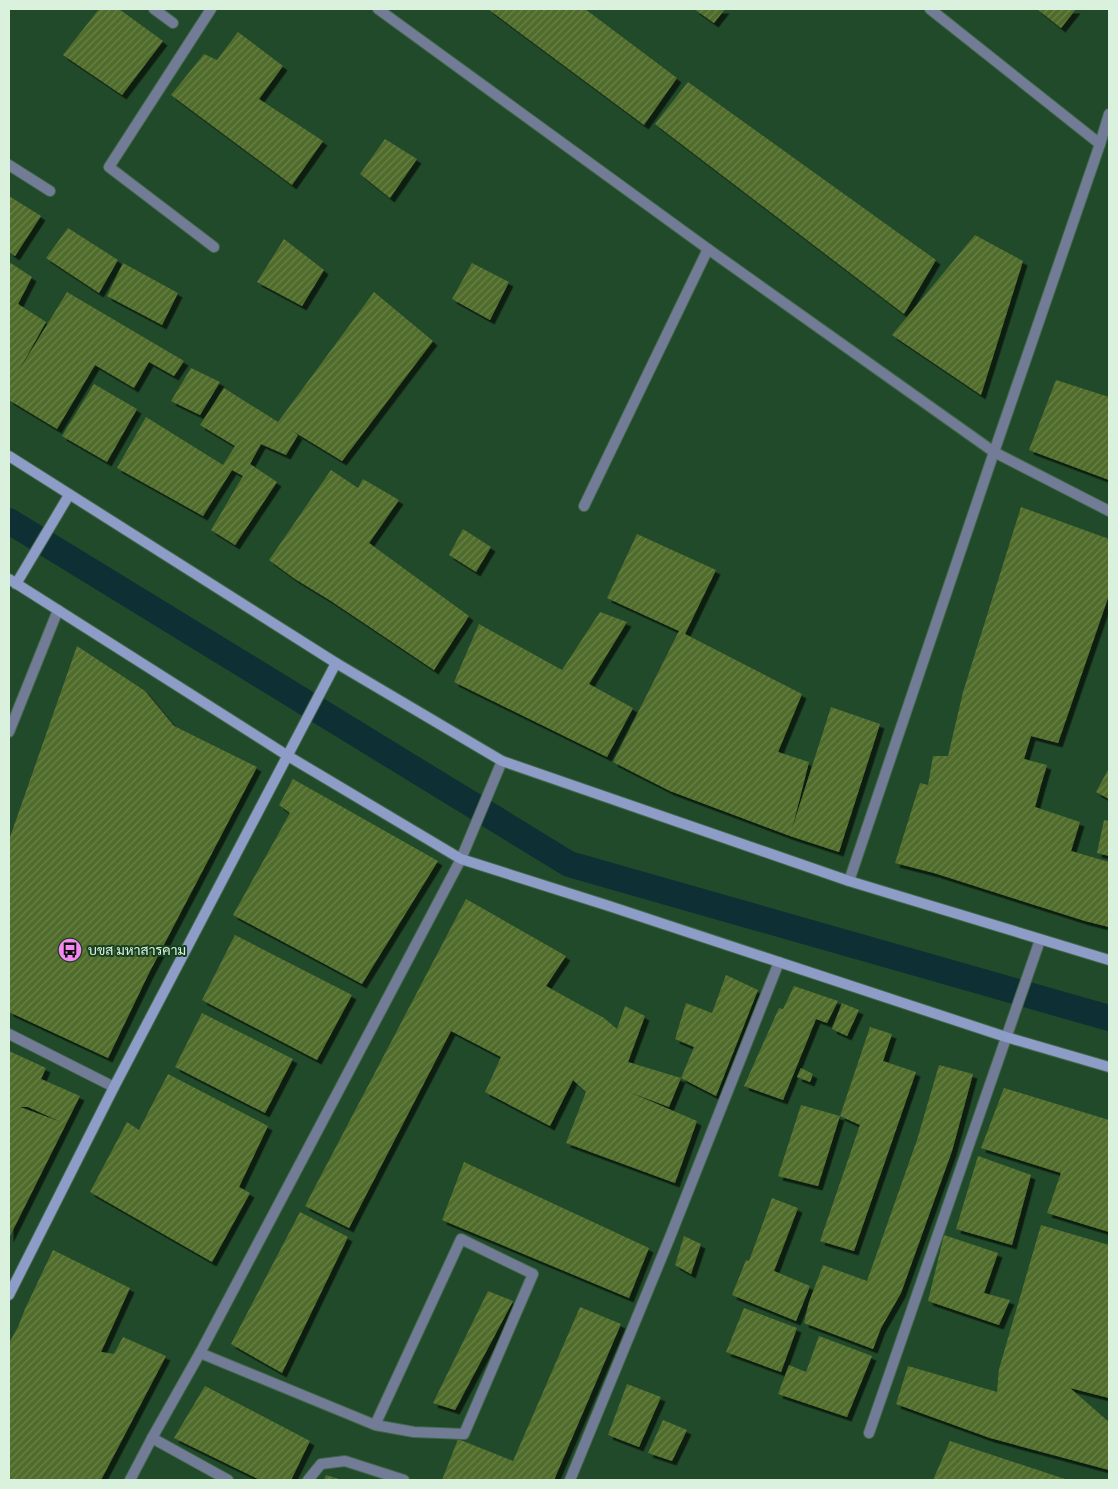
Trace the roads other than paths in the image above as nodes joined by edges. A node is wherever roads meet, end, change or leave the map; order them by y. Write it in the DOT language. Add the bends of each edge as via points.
graph roads {
  1 [pos="154,9"];
  2 [pos="211,9"];
  3 [pos="378,9"];
  4 [pos="930,9"];
  5 [pos="173,23"];
  6 [pos="1109,114"];
  7 [pos="1100,144"];
  8 [pos="9,164"];
  9 [pos="50,191"];
  10 [pos="214,247"];
  11 [pos="708,250"];
  12 [pos="994,452"];
  13 [pos="9,456"];
  14 [pos="69,495"];
  15 [pos="584,506"];
  16 [pos="1109,511"];
  17 [pos="12,581"];
  18 [pos="58,610"];
  19 [pos="336,663"];
  20 [pos="9,732"];
  21 [pos="288,756"];
  22 [pos="502,761"];
  23 [pos="461,859"];
  24 [pos="849,881"];
  25 [pos="1040,940"];
  26 [pos="1109,960"];
  27 [pos="779,962"];
  28 [pos="9,1034"];
  29 [pos="1006,1037"];
  30 [pos="1109,1067"];
  31 [pos="114,1087"];
  32 [pos="9,1294"];
  33 [pos="200,1352"];
  34 [pos="375,1425"];
  35 [pos="869,1433"];
  36 [pos="152,1438"];
  37 [pos="130,1480"];
  38 [pos="228,1480"];
  39 [pos="308,1480"];
  40 [pos="404,1480"];
  41 [pos="570,1480"];
  1 -- 5 [label="street"];
  2 -- 10 [label="street" via="109,167"];
  3 -- 11 [label="street"];
  4 -- 7 [label="street"];
  6 -- 7 [label="street"];
  7 -- 12 [label="street"];
  8 -- 9 [label="street"];
  11 -- 12 [label="street"];
  11 -- 15 [label="street"];
  12 -- 16 [label="street"];
  12 -- 24 [label="street"];
  13 -- 14 [label="street"];
  14 -- 17 [label="street"];
  14 -- 19 [label="street"];
  17 -- 18 [label="street"];
  18 -- 20 [label="street"];
  18 -- 21 [label="street"];
  19 -- 21 [label="street"];
  19 -- 22 [label="street"];
  21 -- 23 [label="street"];
  21 -- 31 [label="street"];
  22 -- 23 [label="street"];
  22 -- 24 [label="street"];
  23 -- 27 [label="street"];
  23 -- 33 [label="street"];
  24 -- 25 [label="street"];
  25 -- 26 [label="street"];
  25 -- 29 [label="street"];
  27 -- 29 [label="street"];
  27 -- 41 [label="street"];
  28 -- 31 [label="street"];
  29 -- 30 [label="street"];
  29 -- 35 [label="street"];
  31 -- 32 [label="street"];
  33 -- 34 [label="street"];
  33 -- 36 [label="street"];
  34 -- 34 [label="street" via="461,1239 533,1274 464,1434 414,1432"];
  36 -- 37 [label="street"];
  36 -- 38 [label="street"];
  39 -- 40 [label="street" via="321,1464 345,1461"];
}
